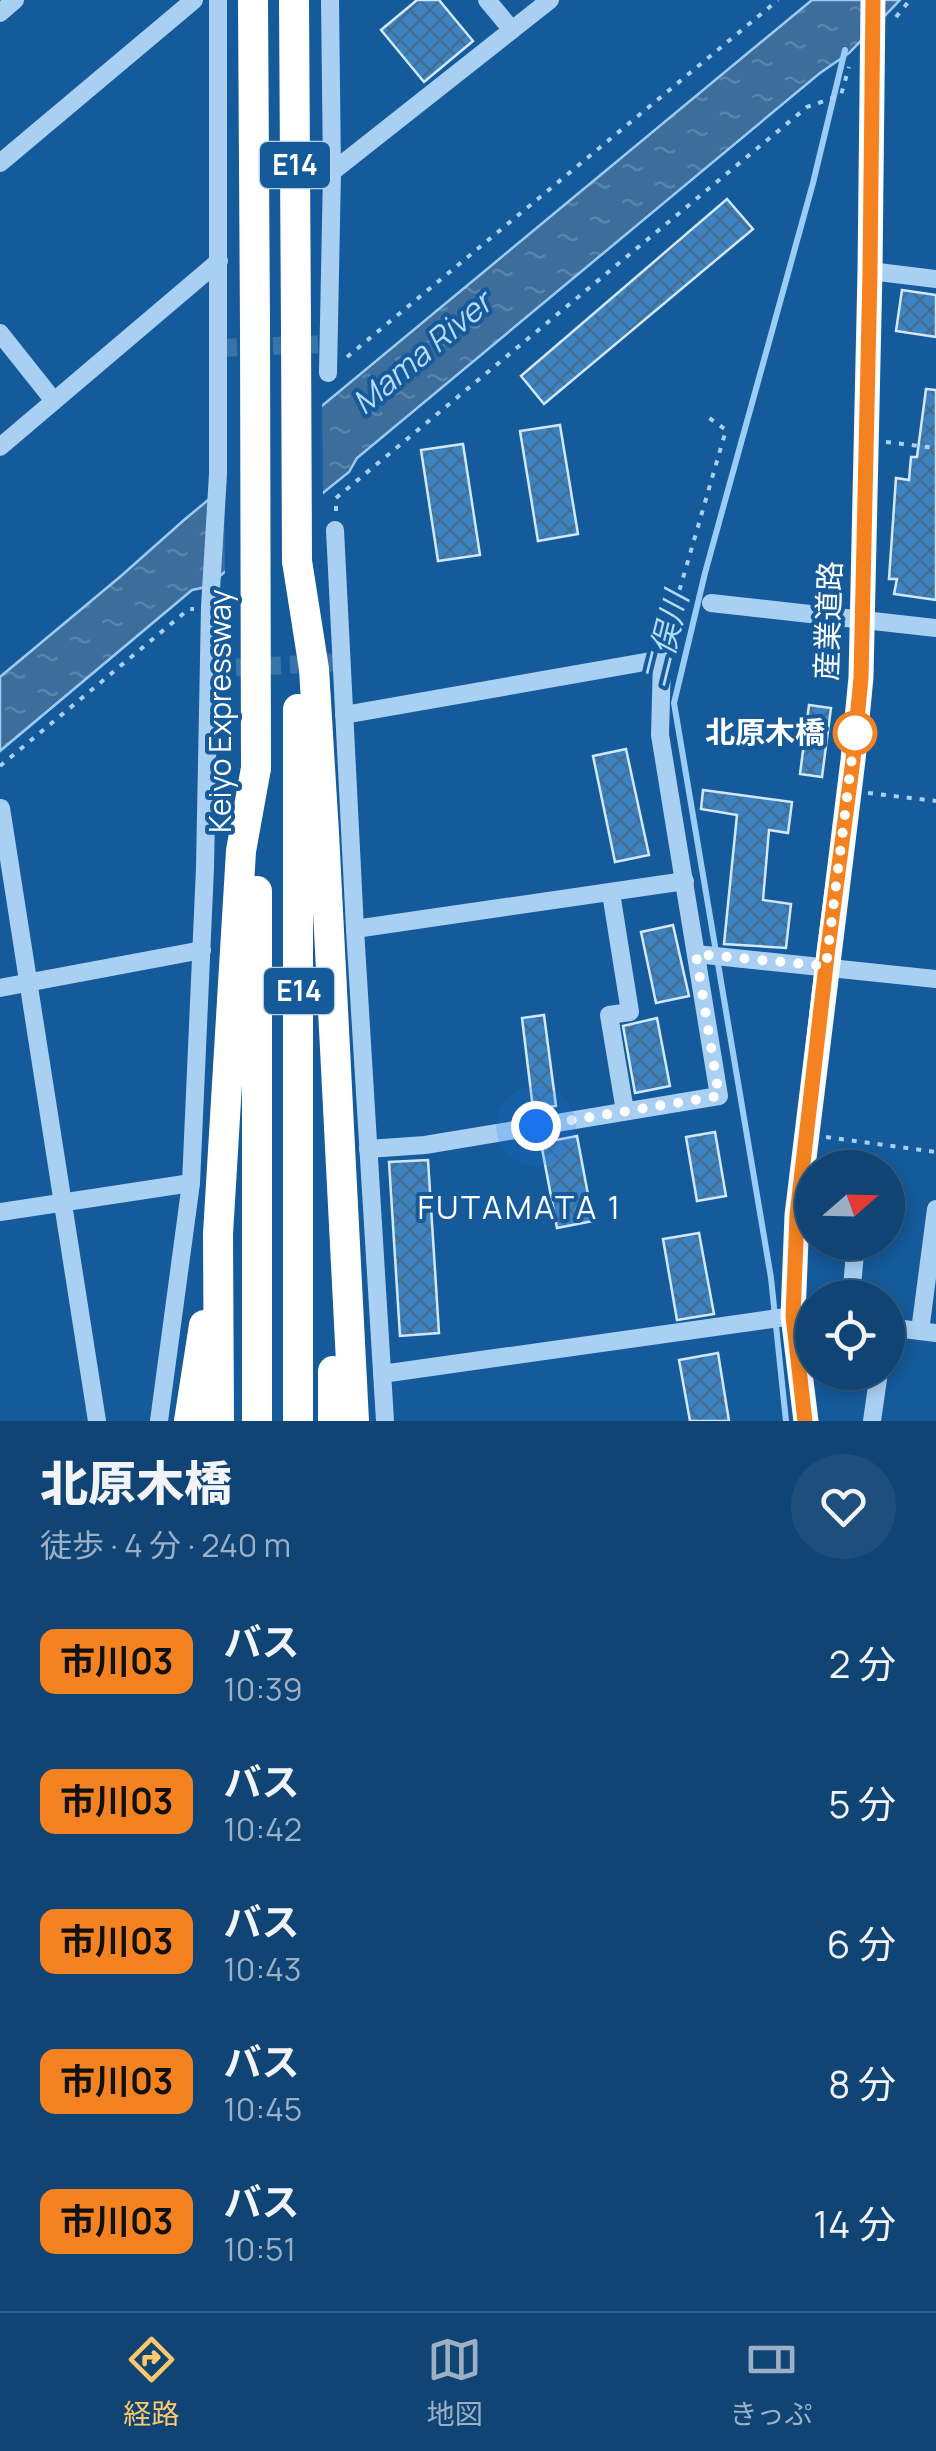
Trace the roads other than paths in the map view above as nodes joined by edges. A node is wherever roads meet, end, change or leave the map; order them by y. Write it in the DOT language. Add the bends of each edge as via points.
graph roads {
  1 [pos="16,0"];
  2 [pos="194,0"];
  3 [pos="218,0"];
  4 [pos="253,0"];
  5 [pos="294,0"];
  6 [pos="330,0"];
  7 [pos="486,0"];
  8 [pos="550,0"];
  9 [pos="873,8"];
  10 [pos="0,13"];
  11 [pos="512,30"];
  12 [pos="0,163"];
  13 [pos="332,172"];
  14 [pos="219,262"];
  15 [pos="870,272"];
  16 [pos="936,279"];
  17 [pos="0,333"];
  18 [pos="328,372"];
  19 [pos="54,402"];
  20 [pos="0,448"];
  21 [pos="335,530"];
  22 [pos="297,562"];
  23 [pos="710,603"];
  24 [pos="863,619"];
  25 [pos="936,628"];
  26 [pos="344,715"];
  27 [pos="256,768"];
  28 [pos="1,808"];
  29 [pos="686,881"];
  30 [pos="612,893"];
  31 [pos="355,929"];
  32 [pos="202,950"];
  33 [pos="696,954"];
  34 [pos="826,966"];
  35 [pos="936,979"];
  36 [pos="29,982"];
  37 [pos="0,988"];
  38 [pos="335,1038"];
  39 [pos="625,1111"];
  40 [pos="368,1149"];
  41 [pos="191,1183"];
  42 [pos="64,1202"];
  43 [pos="936,1208"];
  44 [pos="0,1212"];
  45 [pos="218,1234"];
  46 [pos="801,1280"];
  47 [pos="795,1319"];
  48 [pos="928,1332"];
  49 [pos="382,1374"];
  50 [pos="805,1390"];
  51 [pos="876,1390"];
  52 [pos="97,1421"];
  53 [pos="159,1421"];
  54 [pos="189,1421"];
  55 [pos="219,1421"];
  56 [pos="257,1421"];
  57 [pos="298,1421"];
  58 [pos="333,1421"];
  59 [pos="354,1421"];
  60 [pos="385,1421"];
  61 [pos="806,1421"];
  62 [pos="872,1421"];
  1 -- 10 [label="street"];
  2 -- 12 [label="street"];
  3 -- 14 [label="street"];
  4 -- 27 [label="highway, Keiyo Expressway / E14, bridge"];
  5 -- 22 [label="highway, E14, bridge"];
  6 -- 13 [label="street"];
  7 -- 11 [label="street"];
  8 -- 11 [label="street"];
  9 -- 15 [label="main road, 産業道路"];
  11 -- 13 [label="street"];
  13 -- 18 [label="street"];
  14 -- 19 [label="street"];
  14 -- 32 [label="street"];
  15 -- 16 [label="street"];
  15 -- 24 [label="main road, 産業道路"];
  17 -- 19 [label="street"];
  19 -- 20 [label="street"];
  21 -- 26 [label="street"];
  22 -- 38 [label="highway" via="314,670"];
  22 -- 57 [label="highway, E14"];
  23 -- 24 [label="street"];
  24 -- 25 [label="street"];
  24 -- 34 [label="main road, 産業道路"];
  26 -- 29 [label="street" via="662,658 660,735"];
  26 -- 31 [label="street"];
  27 -- 45 [label="highway" via="241,851"];
  27 -- 56 [label="highway, Keiyo Expressway / E14"];
  28 -- 36 [label="street"];
  29 -- 30 [label="street"];
  29 -- 33 [label="street"];
  30 -- 31 [label="street"];
  30 -- 39 [label="street" via="630,1012 610,1015"];
  31 -- 40 [label="street"];
  32 -- 36 [label="street"];
  32 -- 41 [label="street"];
  33 -- 34 [label="street"];
  33 -- 39 [label="street" via="719,1096"];
  34 -- 35 [label="street"];
  34 -- 46 [label="main road, 産業道路" via="797,1215"];
  36 -- 37 [label="street"];
  36 -- 42 [label="street"];
  38 -- 58 [label="highway"];
  38 -- 59 [label="highway"];
  39 -- 40 [label="street"];
  40 -- 49 [label="street"];
  41 -- 42 [label="street"];
  41 -- 53 [label="street"];
  42 -- 44 [label="street"];
  42 -- 52 [label="street"];
  43 -- 48 [label="street"];
  45 -- 54 [label="highway"];
  45 -- 55 [label="highway"];
  47 -- 49 [label="street"];
  49 -- 60 [label="street"];
  50 -- 61 [label="main road, 産業道路"];
  51 -- 62 [label="street"];
}
